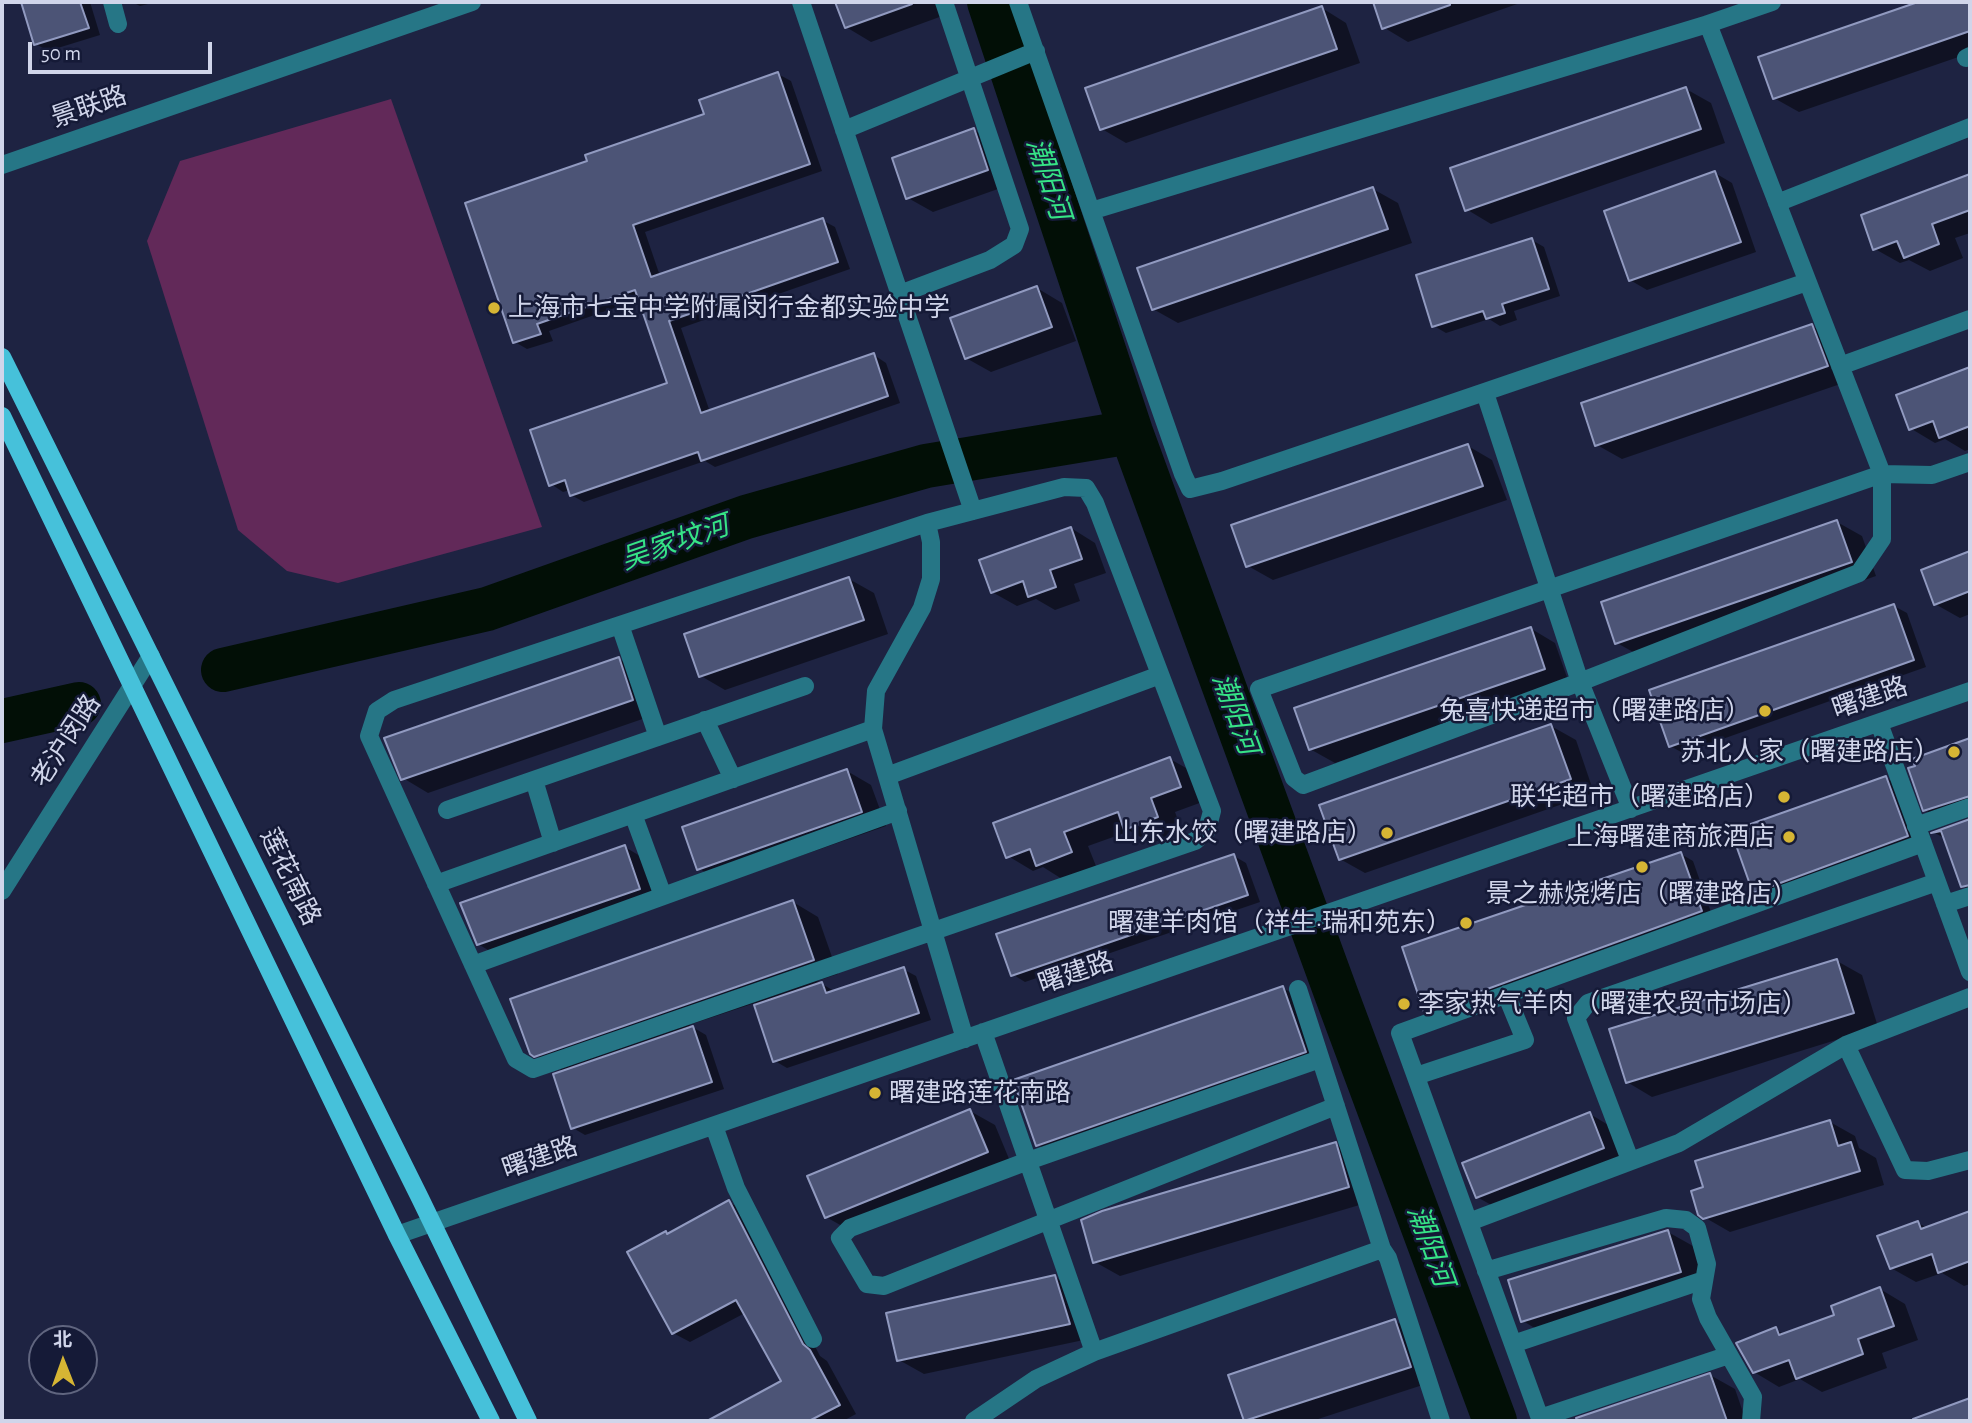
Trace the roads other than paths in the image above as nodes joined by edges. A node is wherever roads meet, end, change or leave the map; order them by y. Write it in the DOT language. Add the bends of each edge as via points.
graph roads {
  1 [pos="112,2"];
  2 [pos="472,2"];
  3 [pos="801,2"];
  4 [pos="944,2"];
  5 [pos="1018,2"];
  6 [pos="1772,2"];
  7 [pos="118,24"];
  8 [pos="1708,24"];
  9 [pos="1036,51"];
  10 [pos="975,76"];
  11 [pos="1970,127"];
  12 [pos="844,130"];
  13 [pos="2,165"];
  14 [pos="1777,203"];
  15 [pos="1091,211"];
  16 [pos="1807,282"];
  17 [pos="900,294"];
  18 [pos="1970,319"];
  19 [pos="2,357"];
  20 [pos="1840,366"];
  21 [pos="1485,393"];
  22 [pos="2,416"];
  23 [pos="1970,462"];
  24 [pos="1882,474"];
  25 [pos="972,511"];
  26 [pos="927,523"];
  27 [pos="1550,589"];
  28 [pos="620,625"];
  29 [pos="151,656"];
  30 [pos="1160,675"];
  31 [pos="1580,682"];
  32 [pos="133,685"];
  33 [pos="805,686"];
  34 [pos="1970,691"];
  35 [pos="705,720"];
  36 [pos="1879,723"];
  37 [pos="873,729"];
  38 [pos="658,737"];
  39 [pos="887,776"];
  40 [pos="733,779"];
  41 [pos="534,780"];
  42 [pos="1970,807"];
  43 [pos="1631,809"];
  44 [pos="447,810"];
  45 [pos="898,811"];
  46 [pos="633,814"];
  47 [pos="1919,834"];
  48 [pos="553,843"];
  49 [pos="1937,881"];
  50 [pos="436,884"];
  51 [pos="2,891"];
  52 [pos="663,896"];
  53 [pos="1970,896"];
  54 [pos="1945,904"];
  55 [pos="933,930"];
  56 [pos="473,965"];
  57 [pos="1970,972"];
  58 [pos="1298,989"];
  59 [pos="1506,994"];
  60 [pos="1970,997"];
  61 [pos="983,1032"];
  62 [pos="965,1038"];
  63 [pos="1846,1045"];
  64 [pos="1320,1059"];
  65 [pos="1416,1076"];
  66 [pos="1336,1106"];
  67 [pos="714,1126"];
  68 [pos="1630,1160"];
  69 [pos="1970,1160"];
  70 [pos="1028,1161"];
  71 [pos="1048,1220"];
  72 [pos="1469,1222"];
  73 [pos="431,1223"];
  74 [pos="397,1235"];
  75 [pos="1382,1249"];
  76 [pos="1486,1271"];
  77 [pos="1704,1280"];
  78 [pos="813,1339"];
  79 [pos="1513,1344"];
  80 [pos="1094,1352"];
  81 [pos="1729,1355"];
  82 [pos="1540,1420"];
  83 [pos="491,1421"];
  84 [pos="528,1421"];
  85 [pos="974,1421"];
  86 [pos="1441,1421"];
  87 [pos="1752,1421"];
  1 -- 7 [label="street"];
  2 -- 13 [label="street, 景联路"];
  3 -- 12 [label="street"];
  4 -- 10 [label="street"];
  5 -- 9 [label="street"];
  6 -- 8 [label="street"];
  8 -- 14 [label="street"];
  8 -- 15 [label="street"];
  9 -- 10 [label="street"];
  9 -- 15 [label="street"];
  10 -- 12 [label="street"];
  10 -- 17 [label="street" via="1020,229 1014,245 990,260"];
  11 -- 14 [label="street"];
  12 -- 17 [label="street"];
  14 -- 16 [label="street"];
  15 -- 21 [label="street" via="1190,489"];
  16 -- 20 [label="street"];
  16 -- 21 [label="street"];
  17 -- 25 [label="street"];
  18 -- 20 [label="street"];
  19 -- 29 [label="main road, 莲花南路"];
  20 -- 24 [label="street"];
  21 -- 27 [label="street"];
  22 -- 32 [label="main road"];
  23 -- 24 [label="street" via="1932,475"];
  24 -- 27 [label="street"];
  24 -- 31 [label="street" via="1882,539 1859,573"];
  25 -- 26 [label="street"];
  25 -- 30 [label="street" via="1064,487 1086,488"];
  26 -- 28 [label="street"];
  26 -- 37 [label="street" via="932,542 931,579 922,608 876,691"];
  27 -- 31 [label="street"];
  27 -- 31 [label="street" via="1259,689 1294,778 1303,785"];
  28 -- 38 [label="street"];
  28 -- 50 [label="street" via="394,700 377,711 369,736"];
  29 -- 32 [label="street, 老沪闵路"];
  29 -- 73 [label="main road, 莲花南路"];
  30 -- 39 [label="street"];
  30 -- 55 [label="street" via="1212,811 1207,830 1195,841"];
  31 -- 43 [label="street"];
  32 -- 51 [label="street, 老沪闵路"];
  32 -- 74 [label="main road"];
  33 -- 35 [label="street"];
  34 -- 36 [label="street, 曙建路"];
  35 -- 38 [label="street"];
  35 -- 40 [label="street"];
  36 -- 43 [label="street, 曙建路"];
  36 -- 47 [label="street"];
  37 -- 39 [label="street"];
  37 -- 40 [label="street"];
  38 -- 41 [label="street"];
  39 -- 45 [label="street"];
  40 -- 46 [label="street"];
  41 -- 44 [label="street"];
  41 -- 48 [label="street"];
  42 -- 47 [label="street"];
  43 -- 61 [label="street, 曙建路"];
  45 -- 52 [label="street"];
  45 -- 55 [label="street"];
  46 -- 48 [label="street"];
  46 -- 52 [label="street"];
  47 -- 49 [label="street"];
  47 -- 59 [label="street"];
  48 -- 50 [label="street"];
  49 -- 54 [label="street"];
  49 -- 68 [label="street" via="1588,1003 1577,1018"];
  50 -- 56 [label="street"];
  52 -- 56 [label="street"];
  53 -- 54 [label="street"];
  54 -- 57 [label="street"];
  55 -- 56 [label="street" via="533,1069 516,1059"];
  55 -- 62 [label="street"];
  58 -- 64 [label="street"];
  59 -- 65 [label="street" via="1400,1032"];
  59 -- 65 [label="street" via="1525,1040"];
  60 -- 63 [label="street"];
  61 -- 62 [label="street, 曙建路"];
  61 -- 70 [label="street"];
  62 -- 67 [label="street, 曙建路"];
  63 -- 68 [label="street" via="1679,1143"];
  63 -- 69 [label="street" via="1905,1170 1928,1171"];
  64 -- 66 [label="street"];
  64 -- 70 [label="street"];
  65 -- 72 [label="street"];
  66 -- 71 [label="street"];
  66 -- 75 [label="street"];
  67 -- 73 [label="street, 曙建路"];
  67 -- 78 [label="street" via="736,1188"];
  68 -- 72 [label="street"];
  70 -- 71 [label="street"];
  70 -- 71 [label="street" via="850,1228 840,1238 867,1284 884,1286"];
  71 -- 80 [label="street"];
  72 -- 76 [label="street"];
  73 -- 74 [label="street, 曙建路"];
  73 -- 84 [label="main road, 莲花南路"];
  74 -- 83 [label="main road"];
  75 -- 80 [label="street"];
  75 -- 86 [label="street"];
  76 -- 77 [label="street" via="1666,1218 1686,1220 1697,1228 1707,1264"];
  76 -- 79 [label="street"];
  77 -- 79 [label="street"];
  77 -- 81 [label="street" via="1701,1299 1707,1318"];
  79 -- 82 [label="street"];
  80 -- 85 [label="street" via="1036,1379"];
  81 -- 82 [label="street"];
  81 -- 87 [label="street" via="1753,1397"];
}
